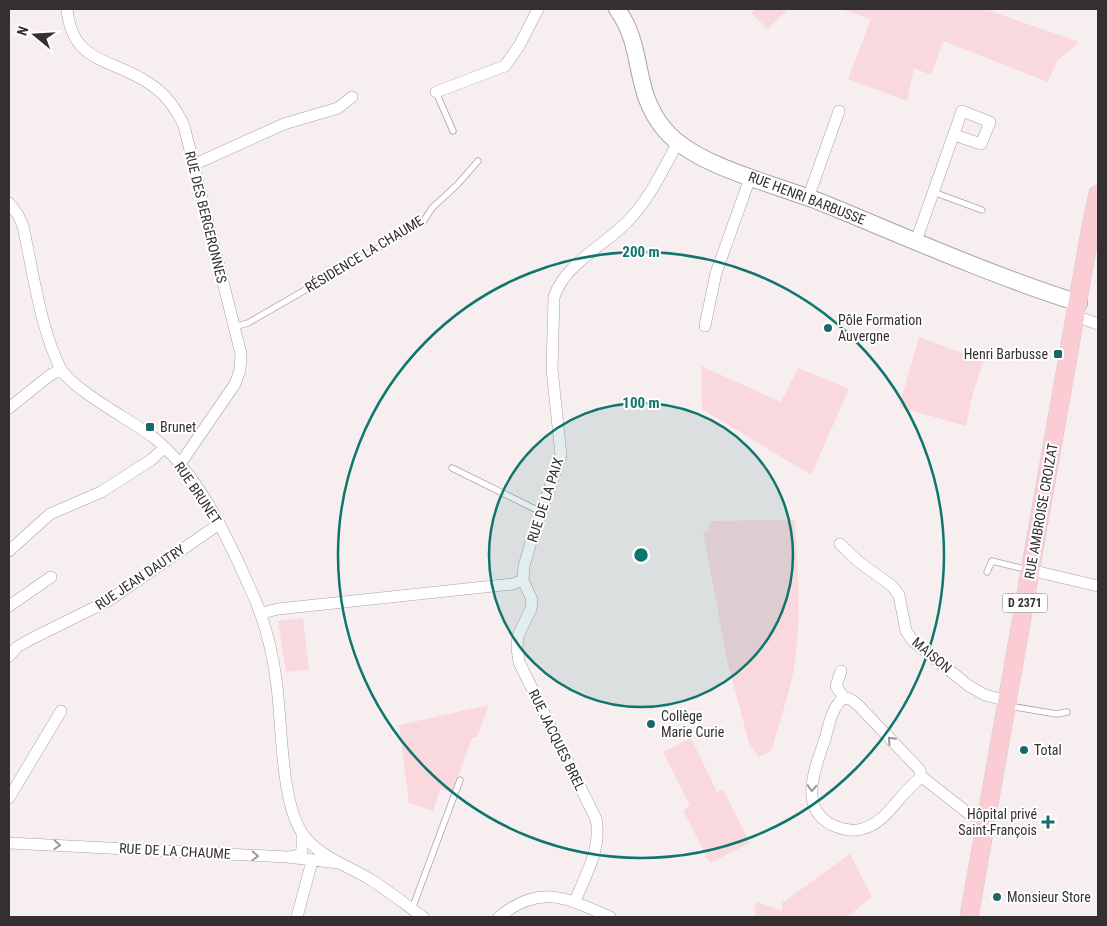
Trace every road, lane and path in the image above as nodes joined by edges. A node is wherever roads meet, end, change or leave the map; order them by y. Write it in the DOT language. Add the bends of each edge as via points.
graph roads {
  1 [pos="67,9"];
  2 [pos="538,9"];
  3 [pos="617,9"];
  4 [pos="436,92"];
  5 [pos="352,97"];
  6 [pos="839,111"];
  7 [pos="453,131"];
  8 [pos="954,135"];
  9 [pos="678,142"];
  10 [pos="478,161"];
  11 [pos="193,165"];
  12 [pos="750,178"];
  13 [pos="933,192"];
  14 [pos="1098,194"];
  15 [pos="808,198"];
  16 [pos="9,203"];
  17 [pos="982,210"];
  18 [pos="916,241"];
  19 [pos="1077,309"];
  20 [pos="1098,324"];
  21 [pos="706,326"];
  22 [pos="234,327"];
  23 [pos="61,369"];
  24 [pos="9,408"];
  25 [pos="164,448"];
  26 [pos="180,464"];
  27 [pos="452,468"];
  28 [pos="541,512"];
  29 [pos="219,524"];
  30 [pos="840,544"];
  31 [pos="9,551"];
  32 [pos="1030,570"];
  33 [pos="987,572"];
  34 [pos="50,577"];
  35 [pos="523,580"];
  36 [pos="1098,586"];
  37 [pos="9,606"];
  38 [pos="262,613"];
  39 [pos="10,652"];
  40 [pos="841,671"];
  41 [pos="844,698"];
  42 [pos="1007,704"];
  43 [pos="61,711"];
  44 [pos="1067,712"];
  45 [pos="922,777"];
  46 [pos="460,780"];
  47 [pos="9,798"];
  48 [pos="986,820"];
  49 [pos="302,834"];
  50 [pos="9,843"];
  51 [pos="287,857"];
  52 [pos="312,861"];
  53 [pos="342,863"];
  54 [pos="575,901"];
  55 [pos="412,909"];
  56 [pos="298,917"];
  57 [pos="423,917"];
  58 [pos="499,917"];
  59 [pos="610,917"];
  60 [pos="969,917"];
  1 -- 11 [label="street, RUE DES BERGERONNES" via="68,24 82,49 148,82 160,90 177,111"];
  2 -- 4 [label="street" via="505,66"];
  3 -- 9 [label="street, RUE HENRI BARBUSSE" via="634,39 641,85 648,105 665,131"];
  4 -- 7 [label="lane"];
  5 -- 11 [label="street" via="338,108 284,124"];
  6 -- 15 [label="street"];
  8 -- 13 [label="street"];
  9 -- 12 [label="street, RUE HENRI BARBUSSE" via="692,152"];
  9 -- 28 [label="street, RUE DE LA PAIX" via="638,210 574,268 554,297 552,369 561,455"];
  10 -- 22 [label="lane, RÉSIDENCE LA CHAUME" via="432,208 423,222 248,323"];
  11 -- 22 [label="street, RUE DES BERGERONNES"];
  12 -- 15 [label="street, RUE HENRI BARBUSSE"];
  12 -- 21 [label="street" via="716,273"];
  13 -- 17 [label="lane"];
  13 -- 18 [label="street"];
  14 -- 19 [label="main road, RUE AMBROISE CROIZAT / D 2371"];
  15 -- 18 [label="street, RUE HENRI BARBUSSE"];
  16 -- 23 [label="street, RUE BRUNET" via="23,226 42,316"];
  18 -- 19 [label="street, RUE HENRI BARBUSSE"];
  19 -- 20 [label="street"];
  19 -- 32 [label="main road, RUE AMBROISE CROIZAT / D 2371"];
  22 -- 26 [label="street, RUE DES BERGERONNES" via="241,354 235,384"];
  23 -- 24 [label="street"];
  23 -- 25 [label="street, RUE BRUNET" via="101,403"];
  25 -- 26 [label="street, RUE BRUNET"];
  25 -- 31 [label="street" via="101,492 50,514"];
  26 -- 29 [label="street, RUE BRUNET"];
  27 -- 28 [label="lane"];
  28 -- 35 [label="street, RUE DE LA PAIX" via="524,566"];
  29 -- 38 [label="street, RUE BRUNET"];
  29 -- 39 [label="street, RUE JEAN DAUTRY" via="108,601"];
  30 -- 42 [label="street, MAISON" via="892,586 899,596 906,632 913,641 969,686"];
  32 -- 33 [label="lane" via="992,561"];
  32 -- 36 [label="street"];
  32 -- 42 [label="main road, RUE AMBROISE CROIZAT / D 2371"];
  34 -- 37 [label="street"];
  35 -- 38 [label="street" via="513,584"];
  35 -- 54 [label="street, RUE JACQUES BREL" via="532,600 518,636 519,662 596,819 599,834"];
  38 -- 49 [label="street, RUE BRUNET" via="277,684 288,792 295,821"];
  40 -- 41 [label="street" via="836,686"];
  45 -- 41 [label="street, one-way" via="919,769 857,704"];
  41 -- 45 [label="street, one-way" via="833,713 810,784 811,798 825,821 850,831 863,829 884,816"];
  42 -- 44 [label="lane" via="1057,714"];
  42 -- 48 [label="main road, RUE AMBROISE CROIZAT / D 2371"];
  43 -- 47 [label="street"];
  45 -- 48 [label="street" via="968,814"];
  46 -- 55 [label="lane"];
  48 -- 60 [label="main road, RUE AMBROISE CROIZAT / D 2371"];
  49 -- 51 [label="street" via="302,851 297,856"];
  49 -- 53 [label="street, RUE DE LA CHAUME" via="316,848"];
  50 -- 51 [label="street, RUE DE LA CHAUME, one-way"];
  51 -- 52 [label="street, RUE DE LA CHAUME"];
  52 -- 53 [label="street, RUE DE LA CHAUME"];
  52 -- 56 [label="street"];
  53 -- 55 [label="street, RUE DE LA CHAUME"];
  54 -- 58 [label="street" via="543,895 527,899"];
  54 -- 59 [label="street"];
  55 -- 57 [label="street, RUE DE LA CHAUME"];
}
